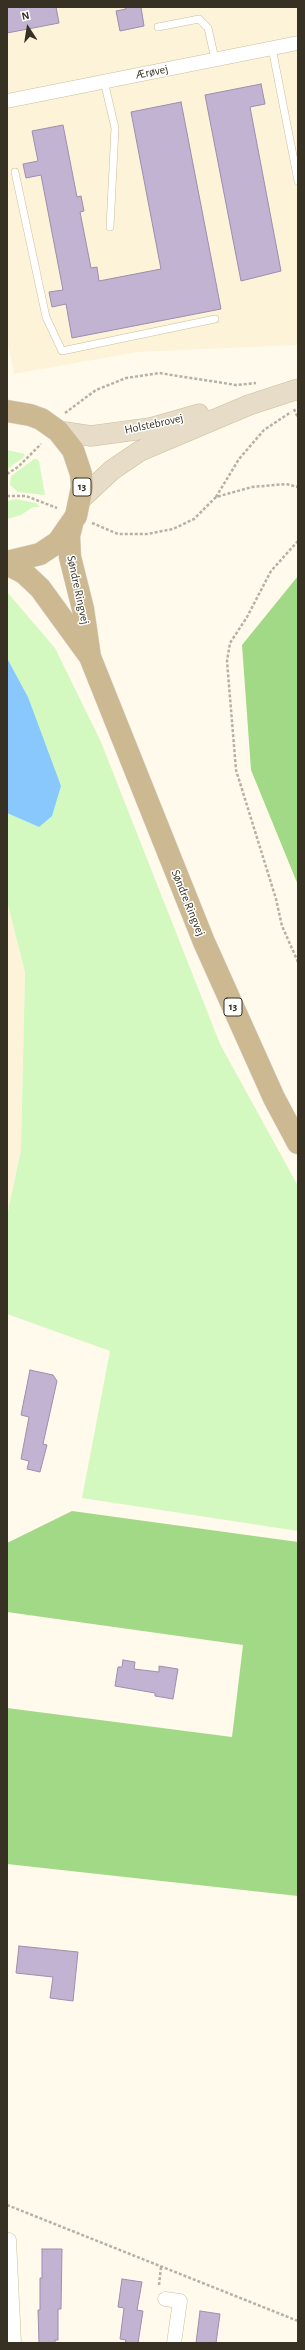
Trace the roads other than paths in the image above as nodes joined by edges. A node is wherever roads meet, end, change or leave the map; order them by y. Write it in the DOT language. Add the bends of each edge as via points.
graph roads {
  1 [pos="158,27"];
  2 [pos="298,43"];
  3 [pos="272,48"];
  4 [pos="214,59"];
  5 [pos="104,81"];
  6 [pos="7,101"];
  7 [pos="15,172"];
  8 [pos="298,181"];
  9 [pos="110,227"];
  10 [pos="215,319"];
  11 [pos="298,389"];
  12 [pos="7,398"];
  13 [pos="249,405"];
  14 [pos="7,411"];
  15 [pos="55,421"];
  16 [pos="81,499"];
  17 [pos="82,524"];
  18 [pos="7,563"];
  19 [pos="90,657"];
  20 [pos="298,1143"];
  21 [pos="9,2240"];
  22 [pos="165,2299"];
  23 [pos="14,2343"];
  24 [pos="174,2343"];
  1 -- 4 [label="lane" via="199,19 208,28"];
  2 -- 3 [label="street, Ærøvej"];
  3 -- 4 [label="street, Ærøvej"];
  3 -- 8 [label="lane"];
  4 -- 5 [label="street, Ærøvej"];
  5 -- 6 [label="street, Ærøvej"];
  5 -- 9 [label="lane" via="115,128"];
  7 -- 10 [label="lane" via="46,317 62,351"];
  11 -- 13 [label="street, Holstebrovej"];
  12 -- 15 [label="main road, 13"];
  13 -- 15 [label="street, Holstebrovej" via="210,411 150,428 91,436"];
  13 -- 16 [label="street, Holstebrovej" via="140,451 112,470"];
  14 -- 15 [label="main road"];
  15 -- 16 [label="main road, 13" via="78,462 81,474"];
  16 -- 17 [label="main road, 13"];
  17 -- 18 [label="main road, 13" via="66,533 50,549 29,559"];
  17 -- 19 [label="main road, Søndre Ringvej / 13" via="69,536 70,557 83,609"];
  18 -- 19 [label="main road, Søndre Ringvej / 13" via="24,573 40,588"];
  19 -- 20 [label="main road, Søndre Ringvej / 13" via="204,942 274,1098"];
  21 -- 23 [label="street"];
  22 -- 24 [label="street" via="180,2301"];
}
